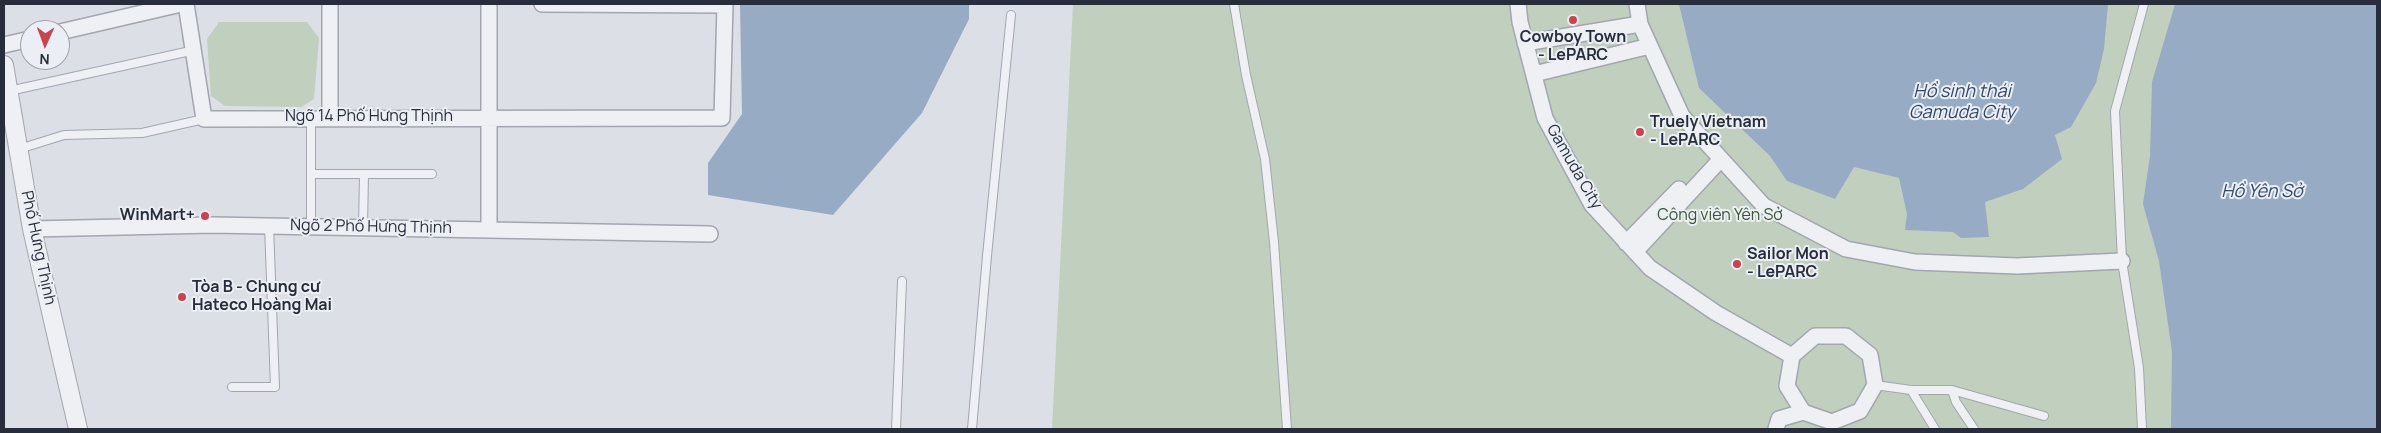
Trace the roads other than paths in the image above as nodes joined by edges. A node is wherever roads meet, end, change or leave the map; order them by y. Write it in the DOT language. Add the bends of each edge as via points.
graph roads {
  1 [pos="181,4"];
  2 [pos="186,4"];
  3 [pos="330,4"];
  4 [pos="489,4"];
  5 [pos="542,4"];
  6 [pos="725,4"];
  7 [pos="1234,4"];
  8 [pos="1518,4"];
  9 [pos="1637,4"];
  10 [pos="2144,4"];
  11 [pos="1011,15"];
  12 [pos="1640,24"];
  13 [pos="70,30"];
  14 [pos="20,41"];
  15 [pos="1525,43"];
  16 [pos="4,45"];
  17 [pos="1650,46"];
  18 [pos="195,50"];
  19 [pos="4,65"];
  20 [pos="1534,74"];
  21 [pos="8,91"];
  22 [pos="311,117"];
  23 [pos="330,117"];
  24 [pos="489,117"];
  25 [pos="204,119"];
  26 [pos="19,149"];
  27 [pos="1718,156"];
  28 [pos="311,174"];
  29 [pos="364,174"];
  30 [pos="432,174"];
  31 [pos="269,225"];
  32 [pos="311,226"];
  33 [pos="363,227"];
  34 [pos="32,229"];
  35 [pos="489,230"];
  36 [pos="710,234"];
  37 [pos="1631,247"];
  38 [pos="2122,261"];
  39 [pos="902,281"];
  40 [pos="1792,356"];
  41 [pos="1875,385"];
  42 [pos="232,387"];
  43 [pos="1911,390"];
  44 [pos="1952,390"];
  45 [pos="1803,412"];
  46 [pos="2044,416"];
  47 [pos="1833,426"];
  48 [pos="78,429"];
  49 [pos="896,429"];
  50 [pos="972,429"];
  51 [pos="1288,429"];
  52 [pos="1776,429"];
  53 [pos="1935,429"];
  54 [pos="1974,429"];
  55 [pos="2142,429"];
  1 -- 13 [label="street"];
  2 -- 18 [label="street"];
  3 -- 23 [label="street"];
  4 -- 24 [label="street"];
  5 -- 6 [label="street"];
  6 -- 24 [label="street, Ngõ 14 Phố Hưng Thịnh" via="722,118"];
  7 -- 51 [label="lane" via="1265,159"];
  8 -- 15 [label="street, Gamuda City"];
  9 -- 12 [label="street"];
  10 -- 38 [label="lane" via="2115,111"];
  11 -- 50 [label="lane"];
  12 -- 15 [label="street"];
  12 -- 17 [label="street"];
  14 -- 16 [label="street"];
  15 -- 20 [label="street, Gamuda City"];
  17 -- 20 [label="street"];
  17 -- 27 [label="street" via="1682,116"];
  18 -- 21 [label="lane"];
  18 -- 25 [label="street"];
  19 -- 21 [label="street, Phố Hưng Thịnh"];
  20 -- 37 [label="street, Gamuda City" via="1545,118 1592,205"];
  21 -- 26 [label="street, Phố Hưng Thịnh"];
  22 -- 23 [label="street, Ngõ 14 Phố Hưng Thịnh"];
  22 -- 25 [label="street, Ngõ 14 Phố Hưng Thịnh"];
  22 -- 28 [label="lane"];
  23 -- 24 [label="street, Ngõ 14 Phố Hưng Thịnh"];
  24 -- 35 [label="street"];
  25 -- 26 [label="lane, Ngõ 14 Phố Hưng Thịnh" via="142,132 64,136"];
  26 -- 34 [label="street, Phố Hưng Thịnh"];
  27 -- 37 [label="street"];
  27 -- 38 [label="street" via="1764,206 1846,249 1915,262 2017,266"];
  28 -- 29 [label="lane"];
  28 -- 32 [label="lane"];
  29 -- 30 [label="lane"];
  29 -- 33 [label="lane"];
  31 -- 32 [label="street, Ngõ 2 Phố Hưng Thịnh"];
  31 -- 34 [label="street, Ngõ 2 Phố Hưng Thịnh"];
  31 -- 42 [label="lane" via="275,387"];
  32 -- 33 [label="street, Ngõ 2 Phố Hưng Thịnh"];
  33 -- 35 [label="street, Ngõ 2 Phố Hưng Thịnh"];
  34 -- 48 [label="street, Phố Hưng Thịnh"];
  35 -- 36 [label="street, Ngõ 2 Phố Hưng Thịnh"];
  37 -- 40 [label="street, Gamuda City" via="1650,268 1716,313"];
  38 -- 55 [label="lane" via="2138,368"];
  39 -- 49 [label="lane"];
  40 -- 41 [label="street" via="1815,336 1846,336 1870,355"];
  40 -- 45 [label="street" via="1787,386"];
  41 -- 43 [label="lane"];
  41 -- 47 [label="street" via="1860,411"];
  43 -- 44 [label="lane"];
  43 -- 53 [label="lane"];
  44 -- 46 [label="lane"];
  44 -- 54 [label="lane"];
  45 -- 47 [label="street"];
  45 -- 52 [label="street" via="1779,419"];
}
